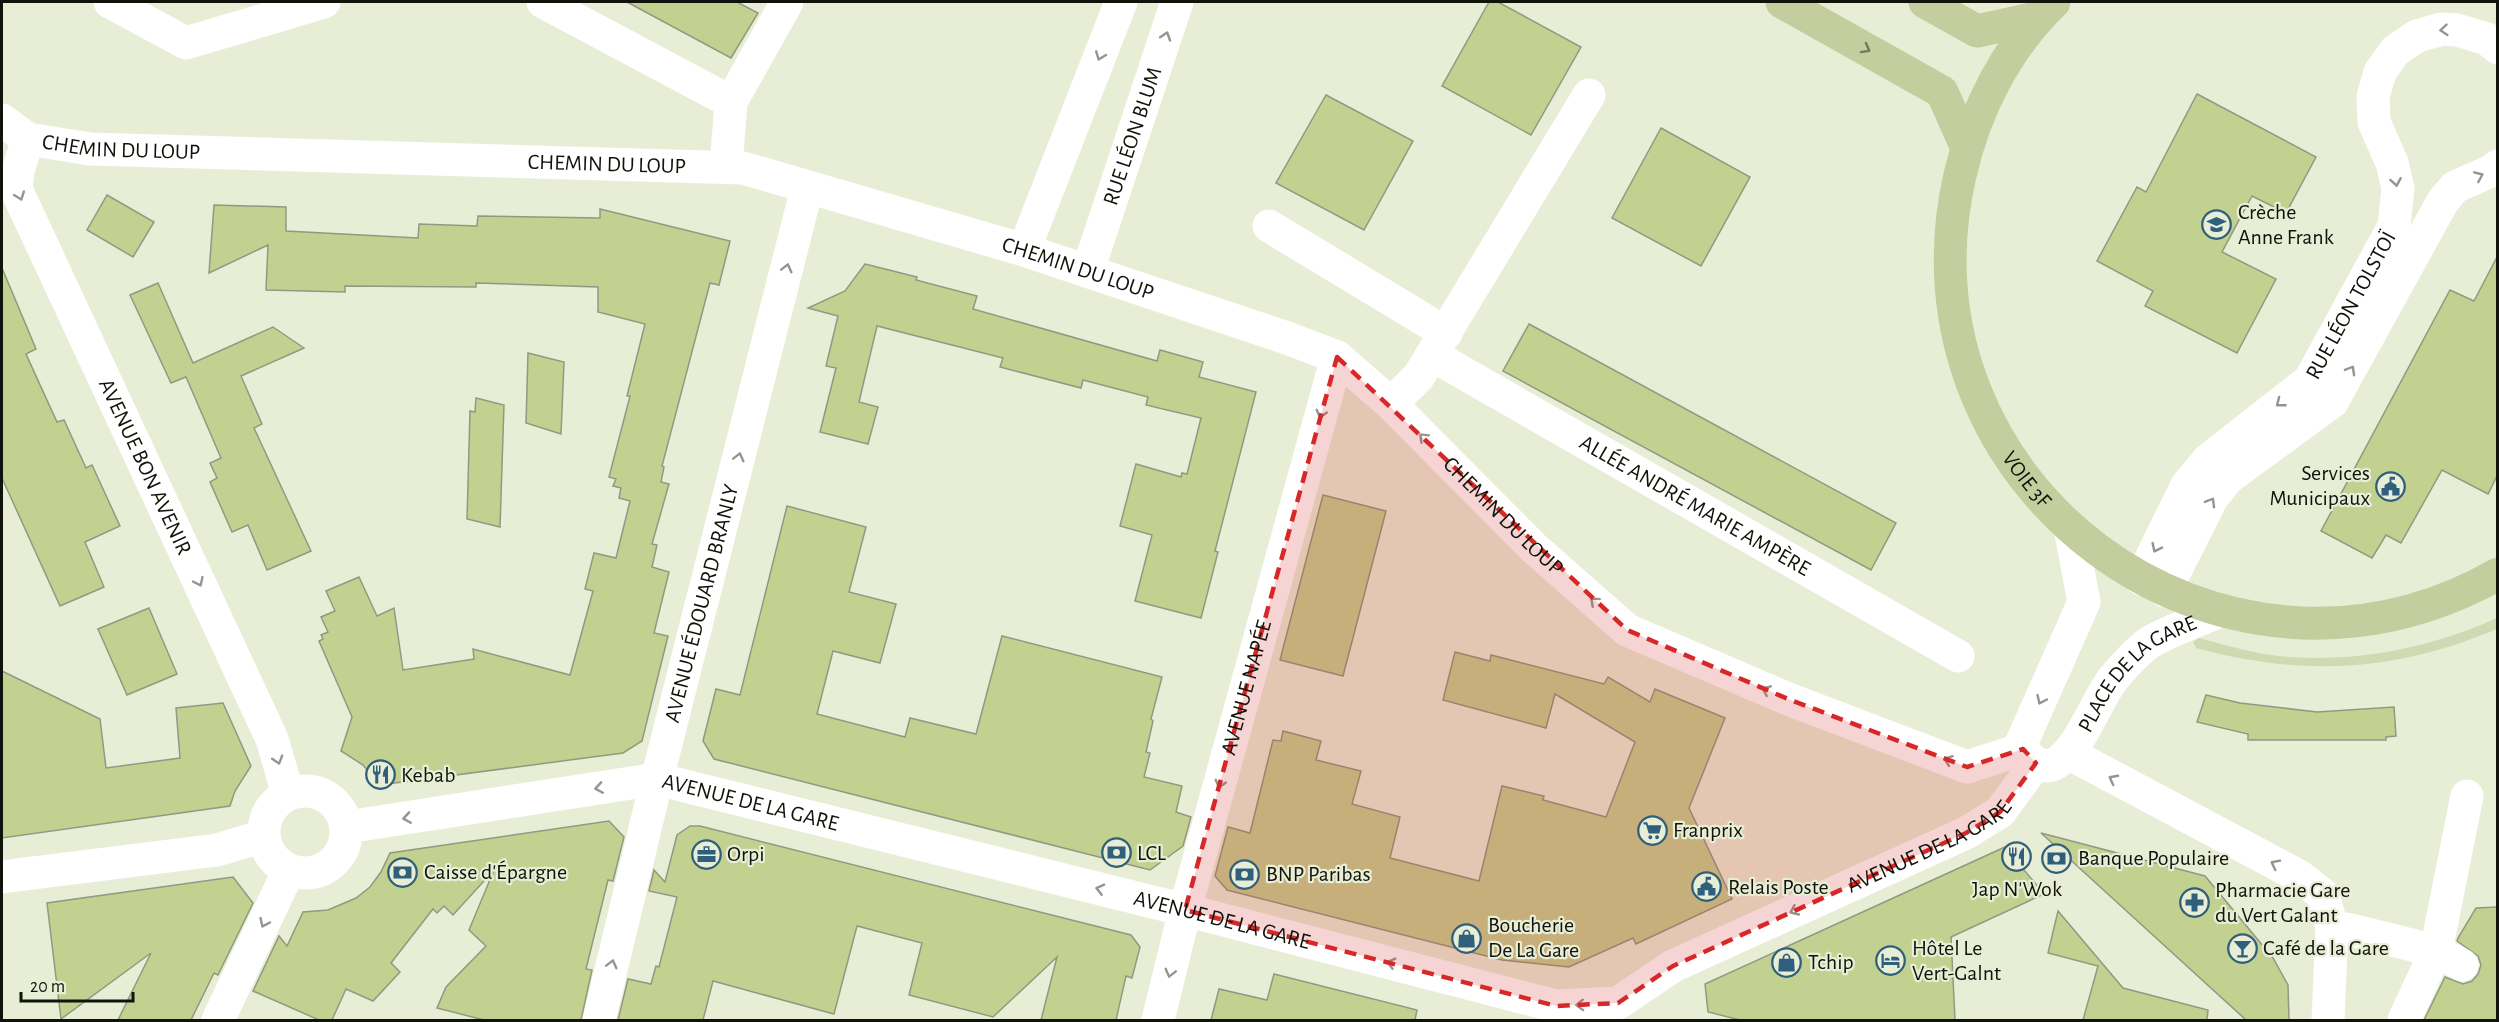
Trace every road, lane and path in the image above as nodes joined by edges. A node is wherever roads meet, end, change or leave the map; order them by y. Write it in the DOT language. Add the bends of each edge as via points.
graph roads {
  1 [pos="110,2"];
  2 [pos="324,2"];
  3 [pos="543,2"];
  4 [pos="787,2"];
  5 [pos="1121,2"];
  6 [pos="1177,2"];
  7 [pos="1782,2"];
  8 [pos="1925,2"];
  9 [pos="2046,10"];
  10 [pos="2498,48"];
  11 [pos="1589,95"];
  12 [pos="731,102"];
  13 [pos="2,120"];
  14 [pos="28,139"];
  15 [pos="1966,146"];
  16 [pos="2498,166"];
  17 [pos="726,167"];
  18 [pos="807,188"];
  19 [pos="1269,226"];
  20 [pos="1024,250"];
  21 [pos="1088,270"];
  22 [pos="1439,344"];
  23 [pos="1337,357"];
  24 [pos="1391,404"];
  25 [pos="2070,528"];
  26 [pos="2498,574"];
  27 [pos="2153,585"];
  28 [pos="2220,611"];
  29 [pos="1958,656"];
  30 [pos="2068,753"];
  31 [pos="2029,756"];
  32 [pos="657,779"];
  33 [pos="288,794"];
  34 [pos="2467,796"];
  35 [pos="346,827"];
  36 [pos="263,836"];
  37 [pos="289,870"];
  38 [pos="2,877"];
  39 [pos="1185,910"];
  40 [pos="2347,929"];
  41 [pos="2449,958"];
  42 [pos="1625,1015"];
  43 [pos="218,1020"];
  44 [pos="599,1020"];
  45 [pos="1158,1020"];
  46 [pos="2328,1020"];
  47 [pos="2404,1020"];
  1 -- 2 [label="street" via="186,43"];
  3 -- 12 [label="street"];
  4 -- 12 [label="street"];
  5 -- 20 [label="street, one-way"];
  21 -- 6 [label="street, RUE LÉON BLUM, one-way"];
  7 -- 15 [label="main road, one-way" via="1942,92"];
  8 -- 9 [label="main road" via="1977,31"];
  9 -- 15 [label="main road, VOIE 3F" via="2015,47 1996,79"];
  10 -- 27 [label="street, RUE LÉON TOLSTOÏ, one-way" via="2487,39 2442,29 2416,36 2395,51 2380,72 2373,98 2374,122 2398,188 2394,226 2310,380 2208,460 2187,485"];
  11 -- 22 [label="street"];
  12 -- 17 [label="street"];
  13 -- 14 [label="street, CHEMIN DU LOUP"];
  14 -- 17 [label="street, CHEMIN DU LOUP" via="90,149"];
  14 -- 33 [label="street, AVENUE BON AVENIR, one-way" via="16,189 272,740"];
  15 -- 25 [label="main road, VOIE 3F" via="1953,204 1950,264 1956,324 1968,369 1995,435 2028,485"];
  27 -- 16 [label="street, RUE LÉON TOLSTOÏ, one-way" via="2228,478 2332,402 2443,201 2456,187"];
  17 -- 18 [label="street, CHEMIN DU LOUP" via="743,168"];
  18 -- 20 [label="street, CHEMIN DU LOUP"];
  32 -- 18 [label="street, AVENUE ÉDOUARD BRANLY, one-way"];
  19 -- 22 [label="street, ALLÉE ANDRÉ MARIE AMPÈRE"];
  20 -- 21 [label="street, CHEMIN DU LOUP"];
  21 -- 23 [label="street, CHEMIN DU LOUP"];
  22 -- 24 [label="street" via="1419,376"];
  22 -- 29 [label="street, ALLÉE ANDRÉ MARIE AMPÈRE"];
  23 -- 24 [label="street, CHEMIN DU LOUP"];
  23 -- 39 [label="street, AVENUE NAPÉE, one-way"];
  31 -- 24 [label="street, CHEMIN DU LOUP, one-way" via="1967,767 1788,699 1627,630 1534,548"];
  25 -- 27 [label="main road, VOIE 3F" via="2116,564"];
  25 -- 31 [label="street, one-way" via="2084,602 2021,744"];
  26 -- 28 [label="main road, VOIE 3F" via="2417,609 2352,622 2285,622"];
  27 -- 28 [label="main road, VOIE 3F"];
  28 -- 30 [label="street, PLACE DE LA GARE" via="2150,642 2112,680"];
  30 -- 31 [label="street, PLACE DE LA GARE" via="2047,766"];
  46 -- 30 [label="street, PLACE DE LA GARE, one-way" via="2332,927 2323,895 2299,876"];
  31 -- 42 [label="street, AVENUE DE LA GARE, one-way" via="2000,812 1966,832 1673,966"];
  32 -- 35 [label="street, AVENUE DE LA GARE, one-way"];
  39 -- 32 [label="street, AVENUE DE LA GARE, one-way"];
  44 -- 32 [label="street, AVENUE ÉDOUARD BRANLY, one-way"];
  33 -- 35 [label="street" via="314,791 326,796 336,804"];
  33 -- 36 [label="street" via="269,811"];
  34 -- 41 [label="street"];
  35 -- 37 [label="street" via="340,855 331,865 303,874"];
  36 -- 37 [label="street" via="272,857"];
  36 -- 38 [label="street" via="217,850"];
  37 -- 43 [label="street, one-way"];
  42 -- 39 [label="street, AVENUE DE LA GARE, one-way" via="1556,1006"];
  39 -- 45 [label="street, AVENUE NAPÉE, one-way"];
  40 -- 41 [label="street"];
  41 -- 47 [label="street"];
}
